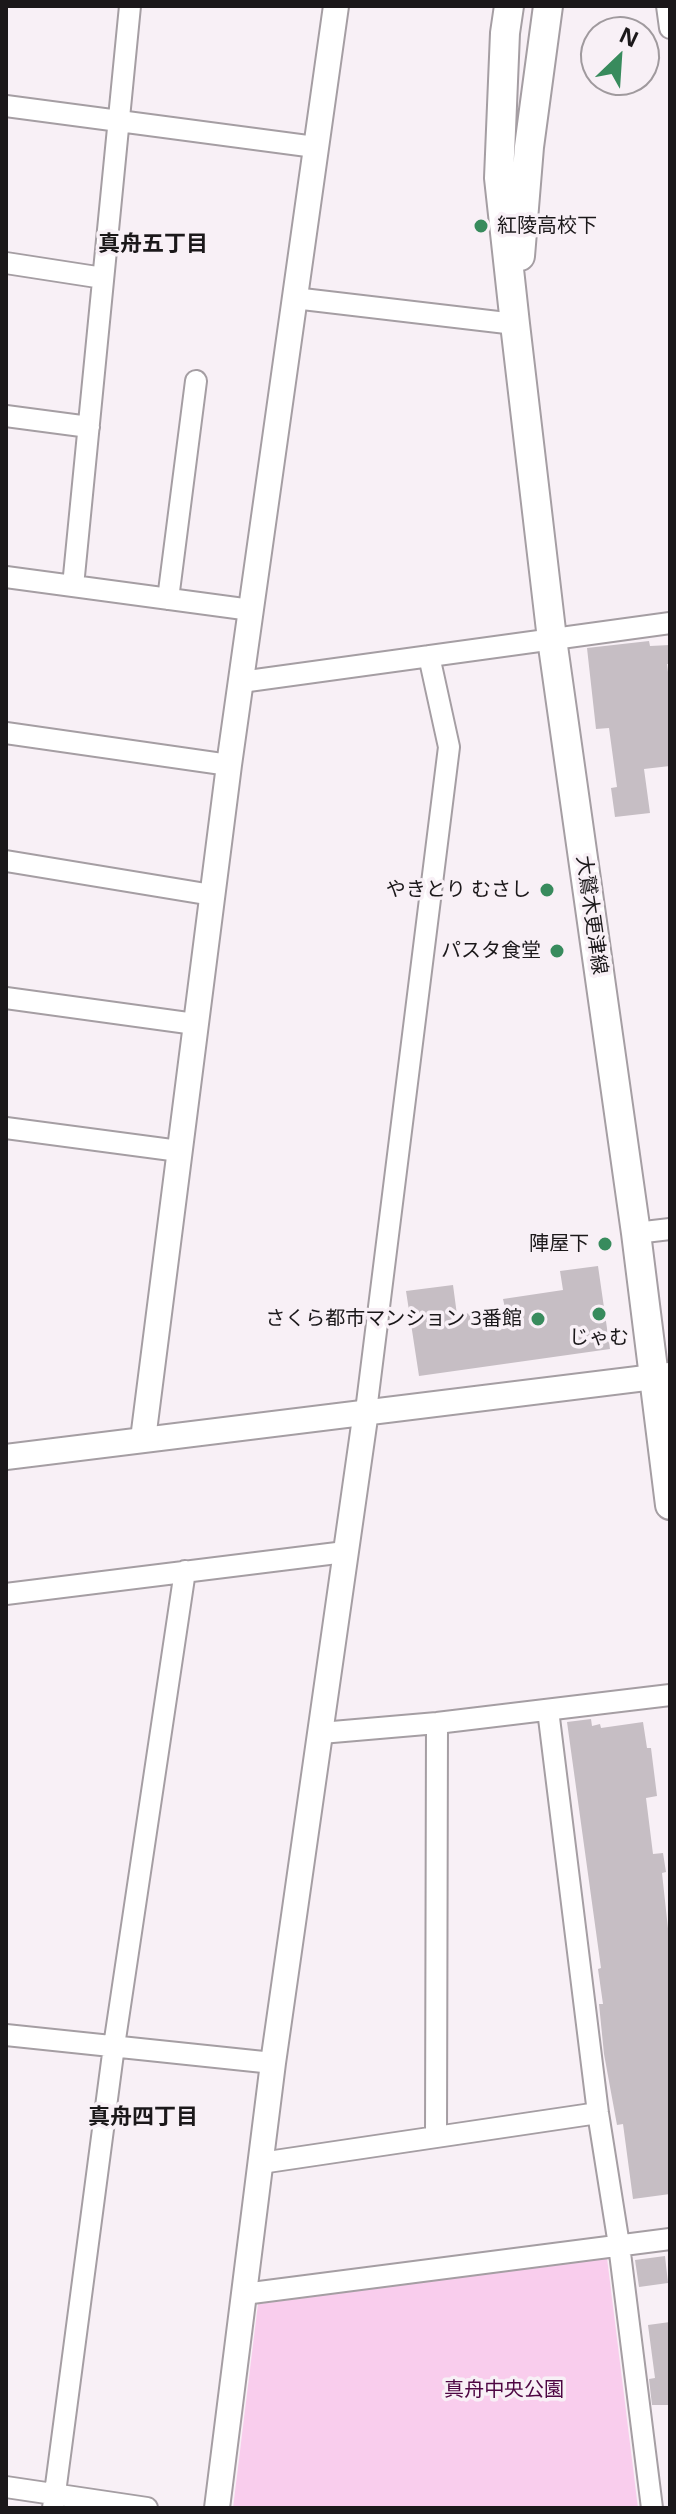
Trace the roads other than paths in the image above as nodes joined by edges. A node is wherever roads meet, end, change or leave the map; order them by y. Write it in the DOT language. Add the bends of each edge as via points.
graph roads {
  1 [pos="130,6"];
  2 [pos="336,6"];
  3 [pos="509,6"];
  4 [pos="548,6"];
  5 [pos="667,6"];
  6 [pos="670,28"];
  7 [pos="6,106"];
  8 [pos="119,121"];
  9 [pos="315,147"];
  10 [pos="6,263"];
  11 [pos="103,278"];
  12 [pos="294,298"];
  13 [pos="515,324"];
  14 [pos="196,381"];
  15 [pos="6,416"];
  16 [pos="89,427"];
  17 [pos="6,577"];
  18 [pos="73,586"];
  19 [pos="168,599"];
  20 [pos="251,610"];
  21 [pos="670,623"];
  22 [pos="552,639"];
  23 [pos="429,656"];
  24 [pos="241,682"];
  25 [pos="6,733"];
  26 [pos="229,765"];
  27 [pos="6,861"];
  28 [pos="212,895"];
  29 [pos="6,998"];
  30 [pos="195,1024"];
  31 [pos="6,1128"];
  32 [pos="179,1151"];
  33 [pos="670,1229"];
  34 [pos="636,1233"];
  35 [pos="662,1376"];
  36 [pos="366,1411"];
  37 [pos="143,1439"];
  38 [pos="6,1457"];
  39 [pos="670,1505"];
  40 [pos="345,1552"];
  41 [pos="185,1571"];
  42 [pos="6,1594"];
  43 [pos="670,1695"];
  44 [pos="548,1710"];
  45 [pos="437,1723"];
  46 [pos="321,1733"];
  47 [pos="6,2035"];
  48 [pos="114,2046"];
  49 [pos="273,2063"];
  50 [pos="598,2113"];
  51 [pos="436,2137"];
  52 [pos="261,2163"];
  53 [pos="670,2239"];
  54 [pos="619,2245"];
  55 [pos="244,2294"];
  56 [pos="6,2487"];
  57 [pos="54,2501"];
  58 [pos="147,2508"];
  59 [pos="217,2508"];
  60 [pos="652,2508"];
  1 -- 8 [label="street"];
  2 -- 9 [label="street"];
  3 -- 13 [label="main road" via="499,178"];
  4 -- 13 [label="main road" via="529,147"];
  5 -- 6 [label="street"];
  7 -- 8 [label="street"];
  8 -- 9 [label="street"];
  8 -- 11 [label="street"];
  9 -- 12 [label="street"];
  10 -- 11 [label="street"];
  11 -- 16 [label="street"];
  12 -- 13 [label="street"];
  12 -- 20 [label="street"];
  13 -- 22 [label="main road, 大鷲木更津線"];
  14 -- 19 [label="street"];
  15 -- 16 [label="street"];
  16 -- 18 [label="street"];
  17 -- 18 [label="street"];
  18 -- 19 [label="street"];
  19 -- 20 [label="street"];
  20 -- 24 [label="street"];
  21 -- 22 [label="street"];
  22 -- 23 [label="street"];
  22 -- 34 [label="main road, 大鷲木更津線"];
  23 -- 24 [label="street"];
  23 -- 36 [label="street" via="449,747"];
  24 -- 26 [label="street"];
  25 -- 26 [label="street"];
  26 -- 28 [label="street"];
  27 -- 28 [label="street"];
  28 -- 30 [label="street"];
  29 -- 30 [label="street"];
  30 -- 32 [label="street"];
  31 -- 32 [label="street"];
  32 -- 37 [label="street"];
  33 -- 34 [label="street"];
  34 -- 35 [label="main road, 大鷲木更津線"];
  35 -- 36 [label="street"];
  35 -- 39 [label="main road, 大鷲木更津線"];
  36 -- 37 [label="street"];
  36 -- 40 [label="street"];
  37 -- 38 [label="street"];
  40 -- 41 [label="street"];
  40 -- 46 [label="street"];
  41 -- 42 [label="street"];
  41 -- 48 [label="street"];
  43 -- 44 [label="street"];
  44 -- 45 [label="street"];
  44 -- 50 [label="street"];
  45 -- 46 [label="street"];
  45 -- 51 [label="street"];
  46 -- 49 [label="street"];
  47 -- 48 [label="street"];
  48 -- 49 [label="street"];
  48 -- 57 [label="street"];
  49 -- 52 [label="street"];
  50 -- 51 [label="street"];
  50 -- 54 [label="street"];
  51 -- 52 [label="street"];
  52 -- 55 [label="street"];
  53 -- 54 [label="street"];
  54 -- 55 [label="street"];
  54 -- 60 [label="street"];
  55 -- 59 [label="street"];
  56 -- 57 [label="street"];
  57 -- 58 [label="street"];
}
